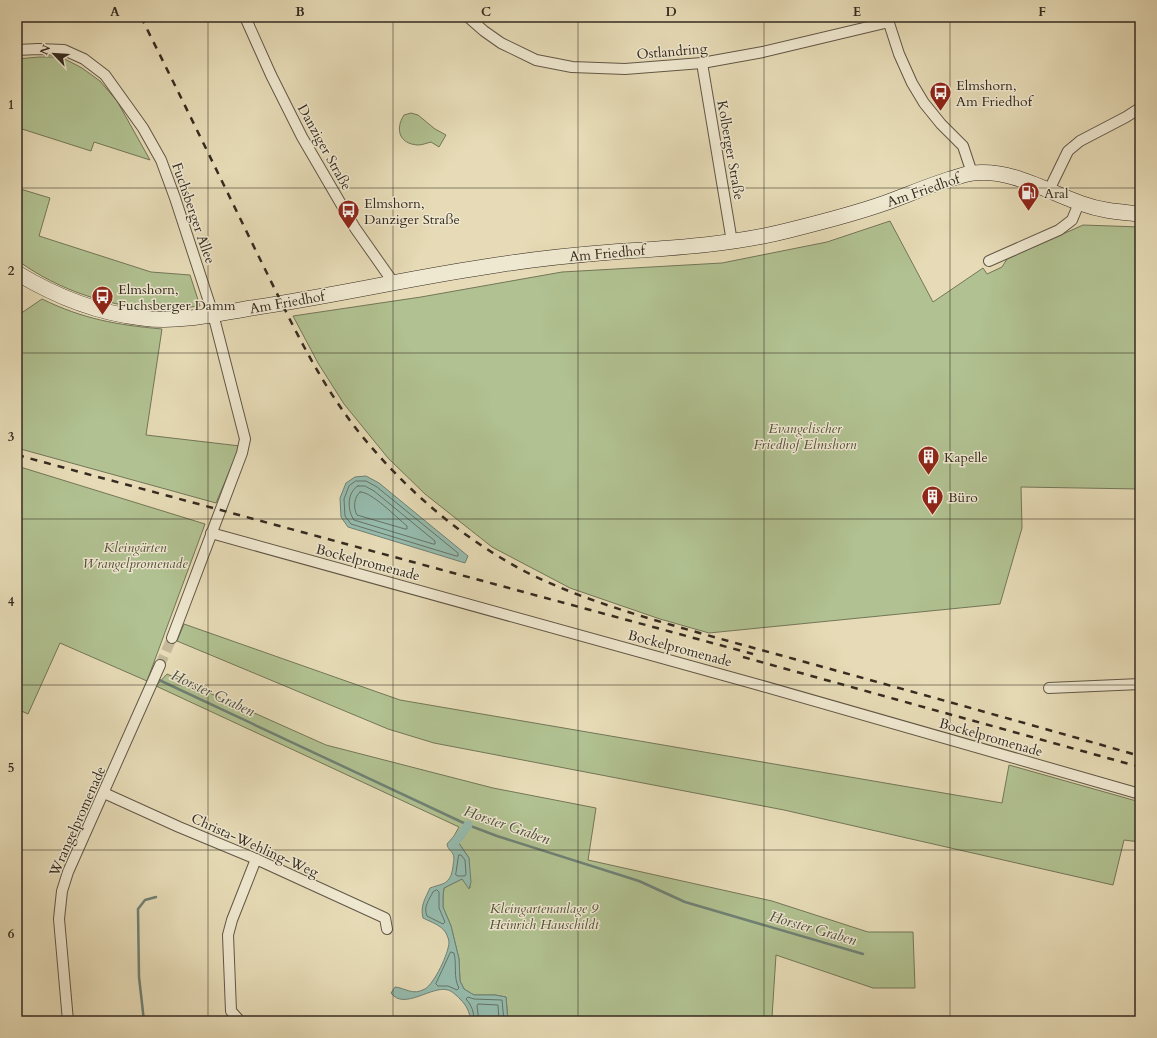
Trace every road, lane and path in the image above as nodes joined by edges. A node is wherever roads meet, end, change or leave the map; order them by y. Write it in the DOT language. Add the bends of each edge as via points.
graph roads {
  1 [pos="245,17"];
  2 [pos="468,17"];
  3 [pos="888,20"];
  4 [pos="17,50"];
  5 [pos="702,63"];
  6 [pos="1140,108"];
  7 [pos="972,173"];
  8 [pos="1049,190"];
  9 [pos="1079,203"];
  10 [pos="1140,214"];
  11 [pos="732,242"];
  12 [pos="989,261"];
  13 [pos="17,273"];
  14 [pos="394,282"];
  15 [pos="213,314"];
  16 [pos="211,533"];
  17 [pos="172,638"];
  18 [pos="160,665"];
  19 [pos="1140,684"];
  20 [pos="1049,688"];
  21 [pos="104,793"];
  22 [pos="1140,794"];
  23 [pos="256,859"];
  24 [pos="387,929"];
  25 [pos="68,1021"];
  26 [pos="240,1021"];
  1 -- 14 [label="street, Danziger Straße" via="302,137 355,228"];
  2 -- 5 [label="street, Ostlandring" via="501,43 536,60 572,67 625,69"];
  3 -- 5 [label="street, Ostlandring" via="763,52"];
  3 -- 7 [label="street" via="912,83 941,124 963,146"];
  4 -- 15 [label="street, Fuchsberger Allee" via="64,50 84,59 105,75 122,96 161,160"];
  5 -- 11 [label="street, Kolberger Straße"];
  6 -- 8 [label="street" via="1080,141 1068,151"];
  7 -- 8 [label="street, Am Friedhof" via="995,174 1034,183"];
  7 -- 11 [label="street, Am Friedhof" via="928,186 882,204 795,229"];
  8 -- 9 [label="street, Am Friedhof"];
  9 -- 10 [label="street, Am Friedhof" via="1110,211"];
  9 -- 12 [label="street" via="1072,220 1059,230"];
  11 -- 14 [label="street, Am Friedhof" via="518,262"];
  13 -- 15 [label="street, Am Friedhof" via="62,297 104,311 143,319"];
  14 -- 15 [label="street, Am Friedhof" via="282,304"];
  15 -- 16 [label="street, Fuchsberger Allee" via="245,439"];
  16 -- 17 [label="street"];
  16 -- 22 [label="street, Bockelpromenade" via="744,680"];
  18 -- 21 [label="street, Wrangelpromenade"];
  19 -- 20 [label="street"];
  21 -- 23 [label="street, Christa-Wehling-Weg"];
  21 -- 25 [label="street, Wrangelpromenade" via="62,891 59,919"];
  23 -- 24 [label="street, Christa-Wehling-Weg" via="384,918"];
  23 -- 26 [label="street" via="228,935 231,1011"];
}
